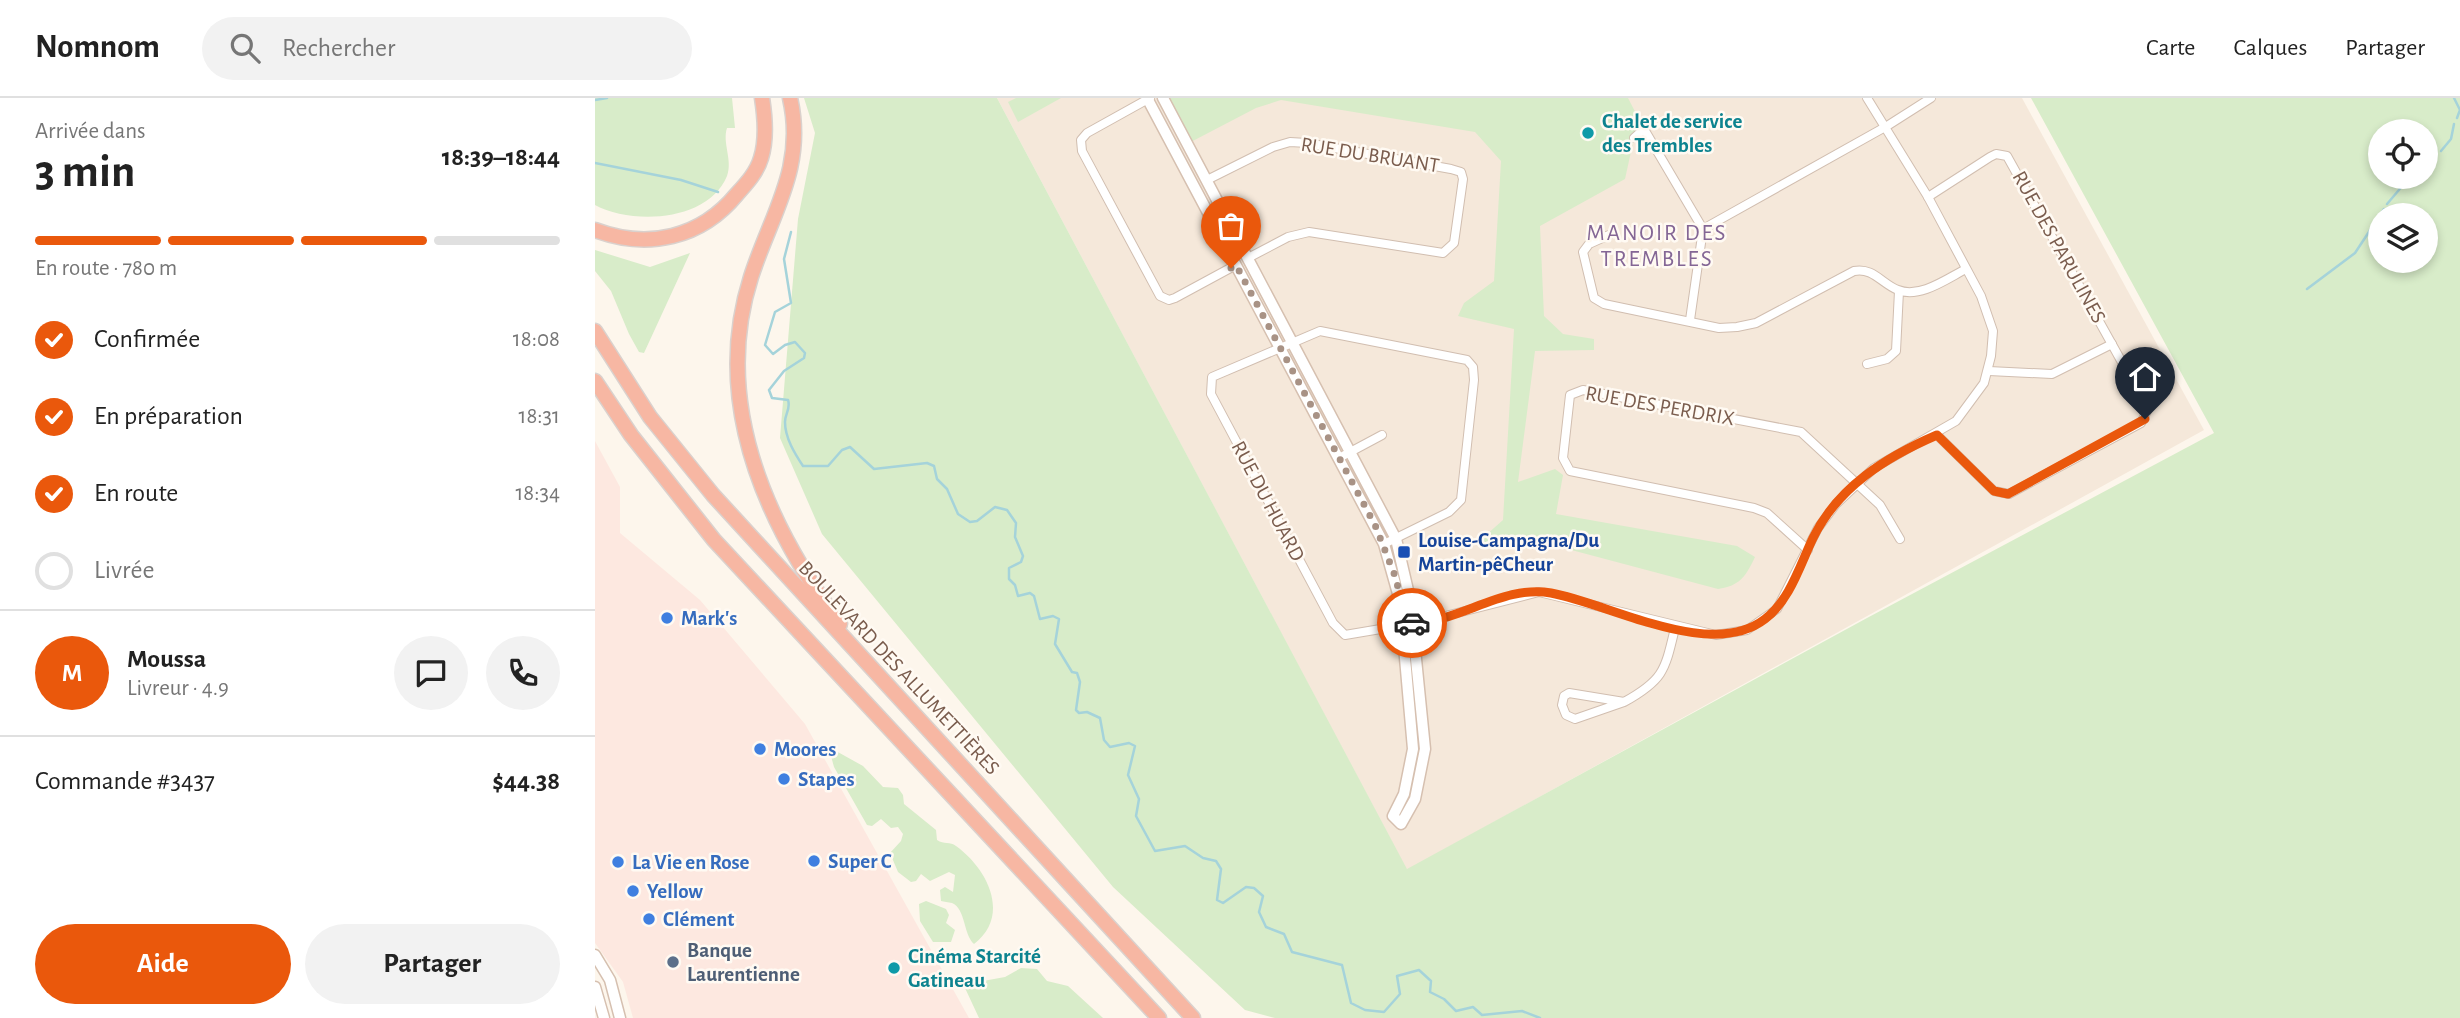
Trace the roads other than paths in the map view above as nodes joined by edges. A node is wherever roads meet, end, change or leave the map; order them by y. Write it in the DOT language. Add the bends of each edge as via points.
graph roads {
  1 [pos="762,98"];
  2 [pos="790,98"];
  3 [pos="1149,98"];
  4 [pos="1163,98"];
  5 [pos="1867,98"];
  6 [pos="1931,98"];
  7 [pos="1887,127"];
  8 [pos="1634,138"];
  9 [pos="1207,180"];
  10 [pos="1195,186"];
  11 [pos="1928,197"];
  12 [pos="1703,229"];
  13 [pos="595,230"];
  14 [pos="1609,235"];
  15 [pos="1248,258"];
  16 [pos="1236,265"];
  17 [pos="1966,268"];
  18 [pos="1899,291"];
  19 [pos="1690,320"];
  20 [pos="595,331"];
  21 [pos="1286,344"];
  22 [pos="2112,344"];
  23 [pos="1867,364"];
  24 [pos="1989,371"];
  25 [pos="595,381"];
  26 [pos="595,394"];
  27 [pos="1382,435"];
  28 [pos="1937,435"];
  29 [pos="1350,452"];
  30 [pos="1339,458"];
  31 [pos="1856,483"];
  32 [pos="1396,539"];
  33 [pos="1900,539"];
  34 [pos="714,540"];
  35 [pos="1384,544"];
  36 [pos="1808,550"];
  37 [pos="1407,624"];
  38 [pos="1675,628"];
  39 [pos="1624,702"];
  40 [pos="959,764"];
  41 [pos="1004,812"];
  42 [pos="984,830"];
  43 [pos="595,955"];
  44 [pos="595,987"];
  45 [pos="604,1018"];
  46 [pos="620,1018"];
  47 [pos="1159,1018"];
  48 [pos="1193,1018"];
  1 -- 13 [label="highway" via="764,139 759,164 732,201 707,222 659,240 626,239"];
  2 -- 40 [label="highway" via="795,141 790,178 751,275 740,319 736,353 741,422 766,500 818,594"];
  3 -- 10 [label="street"];
  3 -- 16 [label="street" via="1087,133 1081,145 1144,268 1160,296 1169,300"];
  4 -- 9 [label="street"];
  5 -- 7 [label="street"];
  6 -- 7 [label="street"];
  7 -- 11 [label="street"];
  7 -- 12 [label="street"];
  8 -- 12 [label="street" via="1644,129"];
  9 -- 10 [label="street"];
  9 -- 15 [label="street"];
  9 -- 15 [label="street, RUE DU BRUANT" via="1273,146 1299,142 1461,172 1454,243 1443,253 1309,232"];
  10 -- 16 [label="street"];
  11 -- 17 [label="street"];
  11 -- 22 [label="street, RUE DES PARULINES" via="1990,156 2007,156"];
  12 -- 19 [label="street"];
  14 -- 19 [label="street" via="1583,252 1594,298 1604,304"];
  15 -- 16 [label="street"];
  15 -- 21 [label="street"];
  16 -- 21 [label="street"];
  17 -- 18 [label="street" via="1930,287"];
  17 -- 24 [label="street" via="1990,320"];
  18 -- 19 [label="street" via="1873,273 1860,270 1756,323 1725,328"];
  18 -- 23 [label="street" via="1896,351 1887,359"];
  20 -- 40 [label="highway, BOULEVARD DES ALLUMETTIÈRES" via="680,457"];
  21 -- 29 [label="street"];
  21 -- 30 [label="street"];
  21 -- 32 [label="street" via="1319,331 1461,357 1471,363 1474,380 1461,500 1454,509"];
  21 -- 37 [label="street, RUE DU HUARD" via="1215,374 1211,394 1336,629 1350,636"];
  22 -- 24 [label="street" via="2052,374"];
  22 -- 28 [label="street, RUE DES PARULINES" via="2146,405 2145,419 2013,493 1994,491"];
  24 -- 28 [label="street" via="1964,413"];
  25 -- 34 [label="highway" via="631,435"];
  26 -- 34 [label="highway" via="637,452"];
  27 -- 29 [label="street"];
  28 -- 31 [label="street" via="1887,460"];
  29 -- 30 [label="street"];
  29 -- 32 [label="street"];
  30 -- 35 [label="street"];
  31 -- 33 [label="street" via="1880,505"];
  31 -- 36 [label="street" via="1826,516"];
  31 -- 36 [label="street, RUE DES PERDRIX" via="1801,432 1583,390 1570,395 1563,458 1570,471 1754,508 1767,513"];
  32 -- 35 [label="street"];
  32 -- 37 [label="street" via="1408,581"];
  34 -- 42 [label="highway"];
  35 -- 37 [label="street"];
  36 -- 38 [label="street" via="1782,602 1763,621 1728,635"];
  37 -- 37 [label="street" via="1413,749 1404,794 1393,816 1401,824 1415,799 1425,749"];
  37 -- 38 [label="street" via="1539,592"];
  38 -- 39 [label="street" via="1663,673 1652,686"];
  39 -- 39 [label="street" via="1575,692 1564,696 1562,705 1566,715 1575,719"];
  40 -- 41 [label="highway, BOULEVARD DES ALLUMETTIÈRES"];
  41 -- 42 [label="highway"];
  41 -- 48 [label="highway, BOULEVARD DES ALLUMETTIÈRES"];
  42 -- 47 [label="highway"];
  43 -- 46 [label="street" via="610,980"];
  44 -- 45 [label="street"];
}
